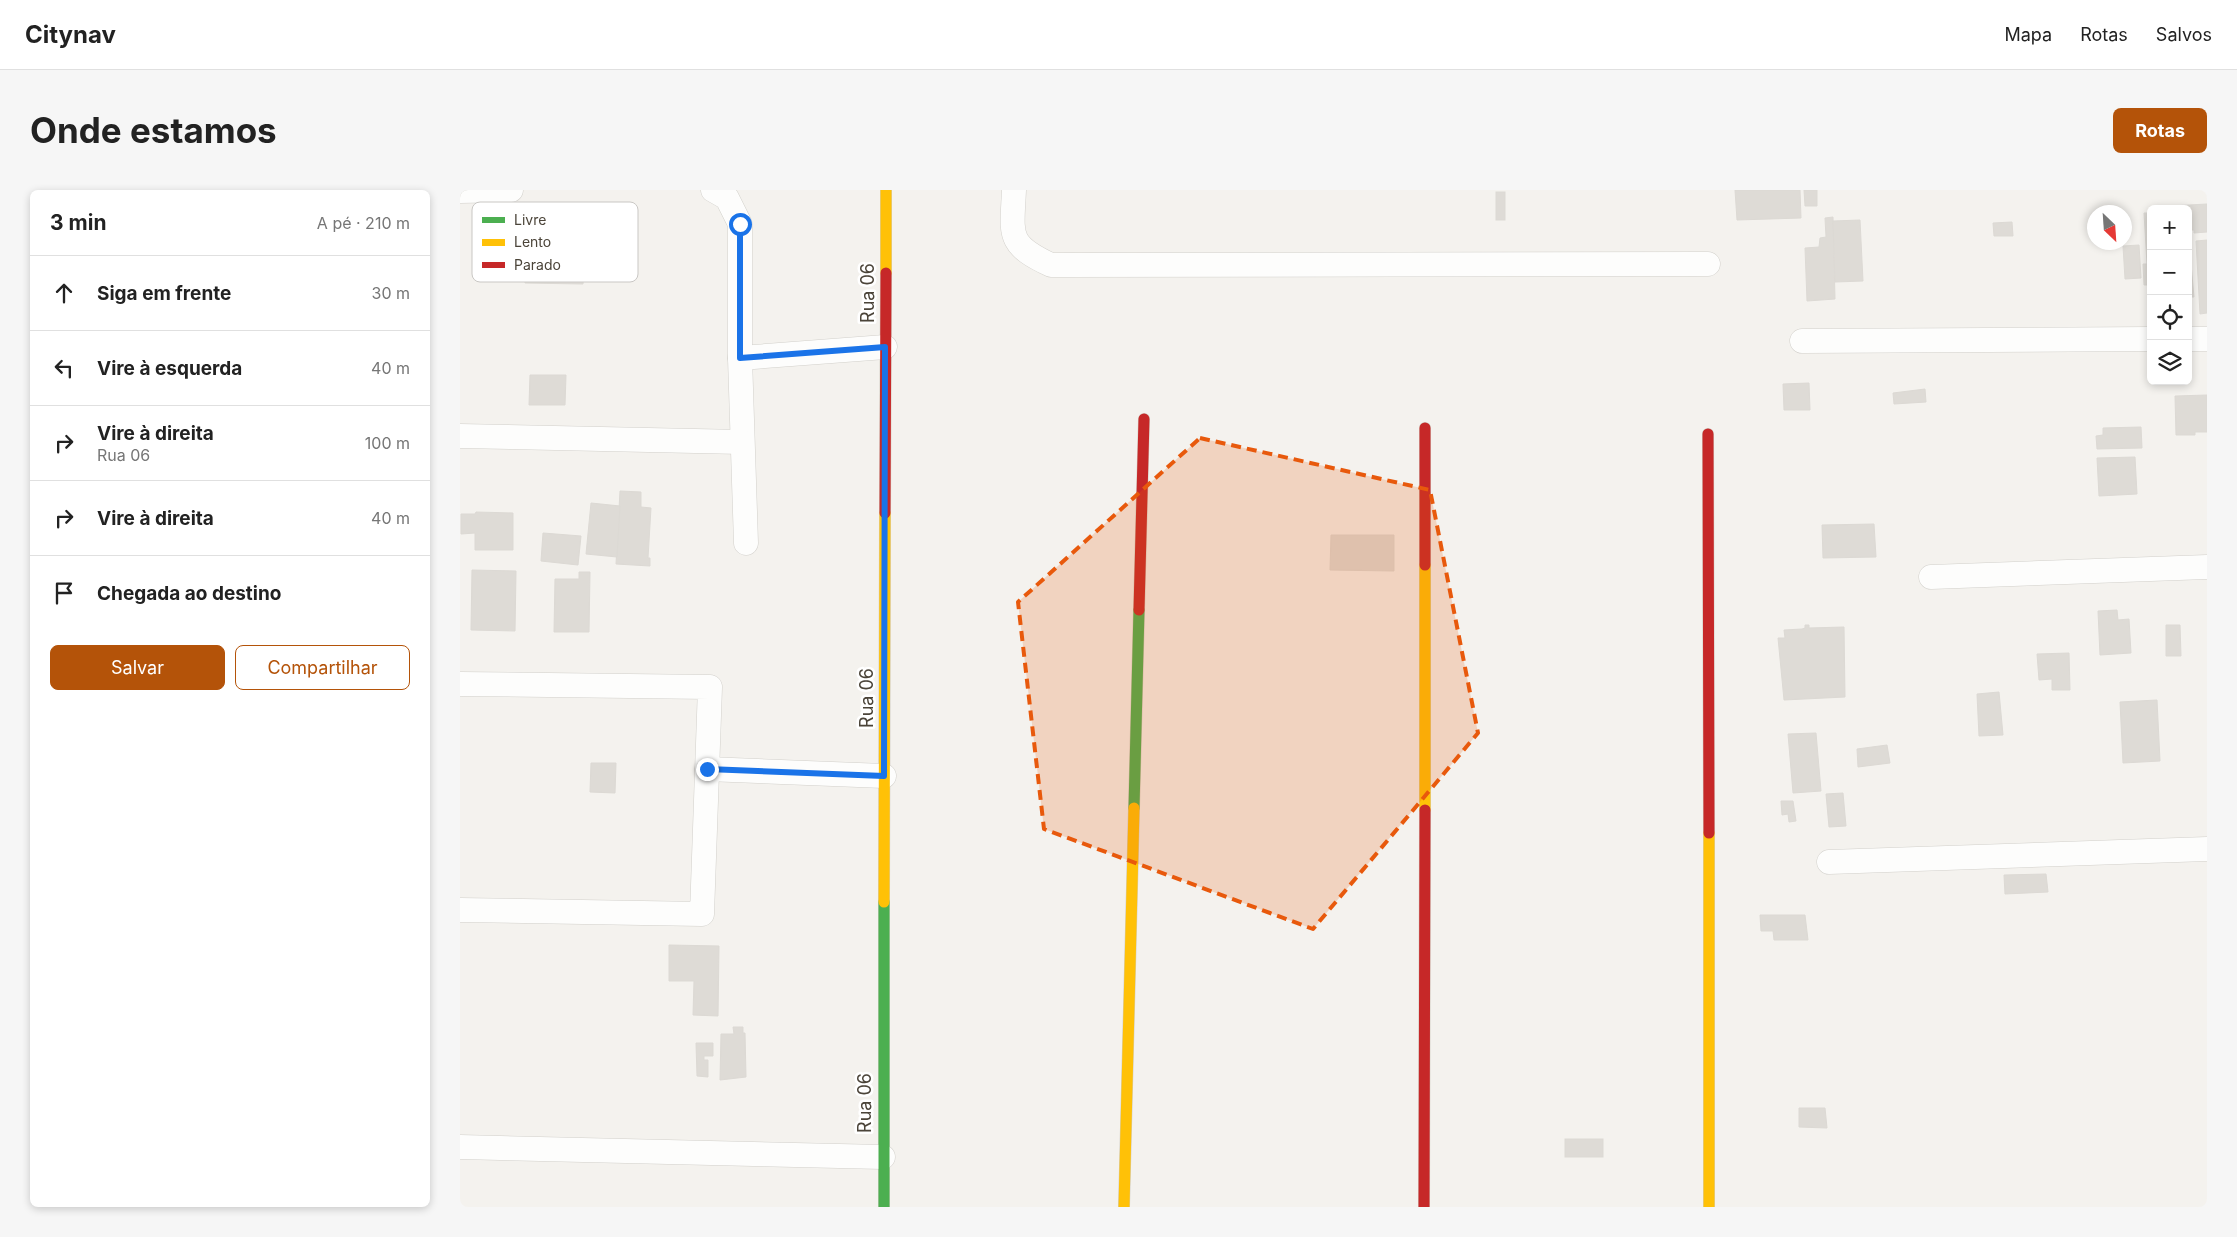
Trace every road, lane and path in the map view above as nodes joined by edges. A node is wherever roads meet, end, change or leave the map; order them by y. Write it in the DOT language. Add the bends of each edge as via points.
graph roads {
  1 [pos="511,190"];
  2 [pos="713,190"];
  3 [pos="886,190"];
  4 [pos="1014,190"];
  5 [pos="460,191"];
  6 [pos="1708,264"];
  7 [pos="2147,339"];
  8 [pos="2192,339"];
  9 [pos="2207,339"];
  10 [pos="1802,341"];
  11 [pos="885,347"];
  12 [pos="740,358"];
  13 [pos="1144,419"];
  14 [pos="1425,428"];
  15 [pos="1708,434"];
  16 [pos="460,436"];
  17 [pos="742,442"];
  18 [pos="746,543"];
  19 [pos="2207,567"];
  20 [pos="1932,577"];
  21 [pos="460,684"];
  22 [pos="707,769"];
  23 [pos="884,776"];
  24 [pos="2207,849"];
  25 [pos="1829,862"];
  26 [pos="460,910"];
  27 [pos="460,1147"];
  28 [pos="883,1157"];
  29 [pos="884,1207"];
  30 [pos="1124,1207"];
  31 [pos="1424,1207"];
  32 [pos="1710,1207"];
  1 -- 5 [label="street"];
  2 -- 12 [label="street" via="727,198 740,224"];
  3 -- 11 [label="street, Rua 06"];
  4 -- 6 [label="street" via="1012,233 1027,254 1051,265"];
  7 -- 10 [label="street"];
  8 -- 9 [label="street"];
  11 -- 12 [label="street"];
  11 -- 23 [label="street, Rua 06"];
  12 -- 17 [label="street"];
  13 -- 30 [label="street"];
  14 -- 31 [label="street"];
  15 -- 32 [label="street"];
  16 -- 17 [label="street"];
  17 -- 18 [label="street"];
  19 -- 20 [label="street"];
  21 -- 22 [label="street" via="710,687"];
  22 -- 23 [label="street"];
  22 -- 26 [label="street" via="702,914"];
  23 -- 28 [label="street, Rua 06"];
  24 -- 25 [label="street"];
  27 -- 28 [label="street"];
  28 -- 29 [label="street, Rua 06"];
}
